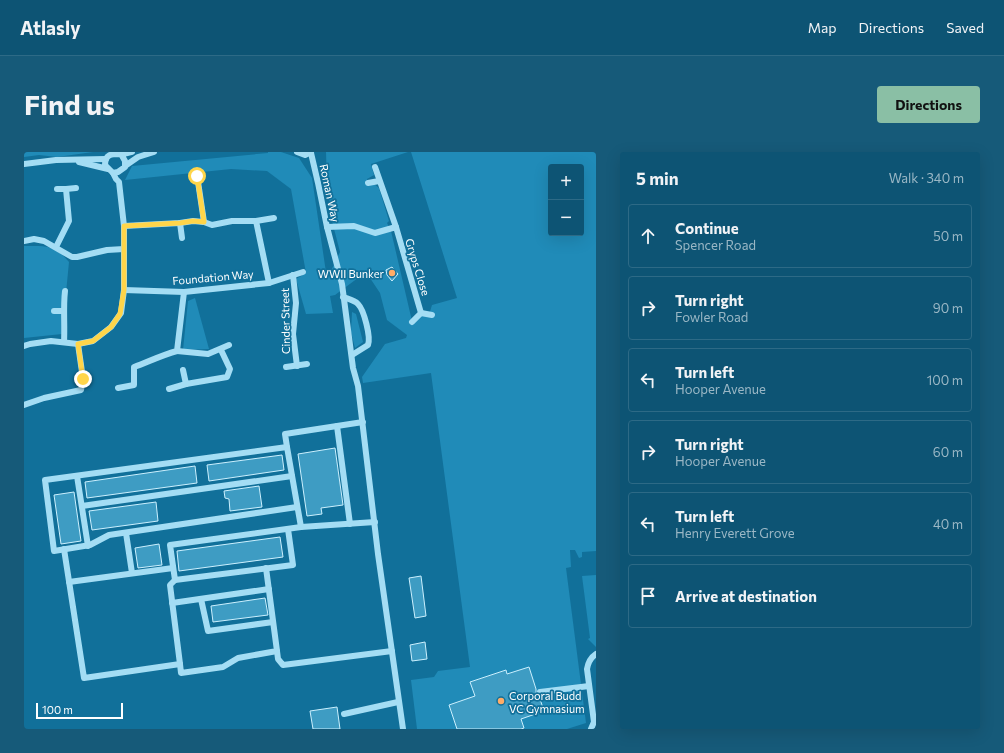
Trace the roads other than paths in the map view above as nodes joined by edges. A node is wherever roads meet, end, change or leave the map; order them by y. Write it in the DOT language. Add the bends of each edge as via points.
graph roads {
  1 [pos="132,152"];
  2 [pos="154,152"];
  3 [pos="297,152"];
  4 [pos="311,152"];
  5 [pos="121,154"];
  6 [pos="106,159"];
  7 [pos="76,160"];
  8 [pos="24,164"];
  9 [pos="375,167"];
  10 [pos="124,168"];
  11 [pos="111,171"];
  12 [pos="197,175"];
  13 [pos="380,181"];
  14 [pos="119,182"];
  15 [pos="368,184"];
  16 [pos="76,188"];
  17 [pos="57,189"];
  18 [pos="66,189"];
  19 [pos="274,218"];
  20 [pos="256,221"];
  21 [pos="204,222"];
  22 [pos="180,223"];
  23 [pos="124,226"];
  24 [pos="327,227"];
  25 [pos="396,228"];
  26 [pos="182,238"];
  27 [pos="24,241"];
  28 [pos="56,247"];
  29 [pos="124,250"];
  30 [pos="303,272"];
  31 [pos="293,275"];
  32 [pos="269,283"];
  33 [pos="124,290"];
  34 [pos="65,291"];
  35 [pos="184,292"];
  36 [pos="344,297"];
  37 [pos="54,311"];
  38 [pos="64,311"];
  39 [pos="421,313"];
  40 [pos="432,315"];
  41 [pos="412,322"];
  42 [pos="64,342"];
  43 [pos="78,344"];
  44 [pos="229,345"];
  45 [pos="24,346"];
  46 [pos="177,350"];
  47 [pos="220,350"];
  48 [pos="352,355"];
  49 [pos="307,364"];
  50 [pos="296,366"];
  51 [pos="286,367"];
  52 [pos="183,370"];
  53 [pos="186,384"];
  54 [pos="134,385"];
  55 [pos="118,388"];
  56 [pos="169,389"];
  57 [pos="136,392"];
  58 [pos="24,405"];
  59 [pos="363,422"];
  60 [pos="337,426"];
  61 [pos="287,447"];
  62 [pos="77,476"];
  63 [pos="292,476"];
  64 [pos="82,506"];
  65 [pos="297,507"];
  66 [pos="375,522"];
  67 [pos="350,524"];
  68 [pos="301,527"];
  69 [pos="288,529"];
  70 [pos="126,533"];
  71 [pos="88,546"];
  72 [pos="64,549"];
  73 [pos="173,568"];
  74 [pos="266,568"];
  75 [pos="132,573"];
  76 [pos="174,580"];
  77 [pos="69,582"];
  78 [pos="269,590"];
  79 [pos="201,599"];
  80 [pos="172,603"];
  81 [pos="273,622"];
  82 [pos="277,651"];
  83 [pos="392,651"];
  84 [pos="596,654"];
  85 [pos="180,664"];
  86 [pos="589,686"];
  87 [pos="540,692"];
  88 [pos="398,702"];
  89 [pos="344,714"];
  90 [pos="593,728"];
  91 [pos="403,729"];
  1 -- 5 [label="street"];
  2 -- 10 [label="street" via="138,157"];
  3 -- 4 [label="street" via="305,155"];
  4 -- 24 [label="street, Roman Way"];
  5 -- 6 [label="street" via="112,154"];
  5 -- 10 [label="street" via="125,158"];
  6 -- 7 [label="street"];
  6 -- 11 [label="street" via="105,165"];
  7 -- 8 [label="street"];
  7 -- 11 [label="street"];
  9 -- 13 [label="street, Gryps Close"];
  10 -- 11 [label="street" via="118,172"];
  10 -- 14 [label="street"];
  11 -- 14 [label="street"];
  12 -- 21 [label="street"];
  13 -- 15 [label="street"];
  13 -- 25 [label="street, Gryps Close"];
  14 -- 23 [label="street"];
  16 -- 18 [label="street"];
  17 -- 18 [label="street"];
  18 -- 28 [label="street" via="69,221"];
  19 -- 20 [label="street"];
  20 -- 21 [label="street" via="212,225"];
  20 -- 32 [label="street"];
  21 -- 22 [label="street"];
  22 -- 23 [label="street"];
  22 -- 26 [label="street"];
  23 -- 29 [label="street"];
  24 -- 25 [label="street, Gryps Close" via="354,226 375,233"];
  24 -- 36 [label="street, Roman Way"];
  25 -- 39 [label="street, Gryps Close"];
  27 -- 28 [label="street" via="34,239"];
  28 -- 29 [label="street" via="77,258 107,250"];
  29 -- 33 [label="street"];
  30 -- 31 [label="street, Foundation Way"];
  31 -- 32 [label="street, Foundation Way"];
  31 -- 50 [label="street, Cinder Street" via="296,303 293,334"];
  32 -- 35 [label="street, Foundation Way"];
  33 -- 35 [label="street, Foundation Way"];
  33 -- 43 [label="street" via="120,314 111,327 93,341"];
  34 -- 38 [label="street"];
  35 -- 46 [label="street"];
  36 -- 48 [label="street, Roman Way"];
  36 -- 48 [label="street" via="362,308 369,343"];
  37 -- 38 [label="street"];
  38 -- 42 [label="street"];
  39 -- 40 [label="street, Gryps Close"];
  39 -- 41 [label="street, Gryps Close"];
  42 -- 43 [label="street"];
  42 -- 45 [label="street" via="51,341"];
  43 -- 58 [label="street" via="83,379 81,390"];
  44 -- 47 [label="street"];
  46 -- 47 [label="street" via="208,354"];
  46 -- 54 [label="street" via="134,367"];
  47 -- 53 [label="street" via="230,369 227,377"];
  48 -- 59 [label="street, Roman Way"];
  49 -- 50 [label="street, Cinder Street"];
  50 -- 51 [label="street, Cinder Street"];
  52 -- 53 [label="street"];
  53 -- 56 [label="street"];
  54 -- 55 [label="street"];
  54 -- 57 [label="street"];
  59 -- 60 [label="street"];
  59 -- 66 [label="street, Roman Way"];
  60 -- 61 [label="street" via="285,434"];
  60 -- 67 [label="street"];
  61 -- 62 [label="street"];
  61 -- 63 [label="street"];
  62 -- 64 [label="street"];
  62 -- 72 [label="street" via="45,480 54,551"];
  63 -- 64 [label="street"];
  63 -- 65 [label="street"];
  64 -- 71 [label="street"];
  65 -- 68 [label="street"];
  65 -- 70 [label="street"];
  66 -- 67 [label="street"];
  66 -- 83 [label="street, Roman Way"];
  67 -- 68 [label="street"];
  68 -- 69 [label="street"];
  69 -- 73 [label="street" via="170,545"];
  69 -- 74 [label="street" via="293,565"];
  70 -- 71 [label="street" via="109,535"];
  70 -- 75 [label="street"];
  71 -- 72 [label="street"];
  72 -- 77 [label="street"];
  73 -- 75 [label="street"];
  73 -- 76 [label="street"];
  74 -- 76 [label="street"];
  74 -- 78 [label="street"];
  75 -- 77 [label="street"];
  76 -- 80 [label="street" via="170,585"];
  77 -- 85 [label="street" via="84,678"];
  78 -- 79 [label="street"];
  78 -- 81 [label="street"];
  79 -- 80 [label="street"];
  79 -- 81 [label="street" via="208,631"];
  80 -- 85 [label="street"];
  81 -- 82 [label="street"];
  82 -- 83 [label="street" via="278,659 283,665"];
  82 -- 85 [label="street" via="238,658 223,668 181,673"];
  83 -- 88 [label="street, Roman Way"];
  84 -- 86 [label="street" via="587,664"];
  86 -- 87 [label="street"];
  86 -- 90 [label="street"];
  88 -- 89 [label="street"];
  88 -- 91 [label="street, Roman Way"];
}
